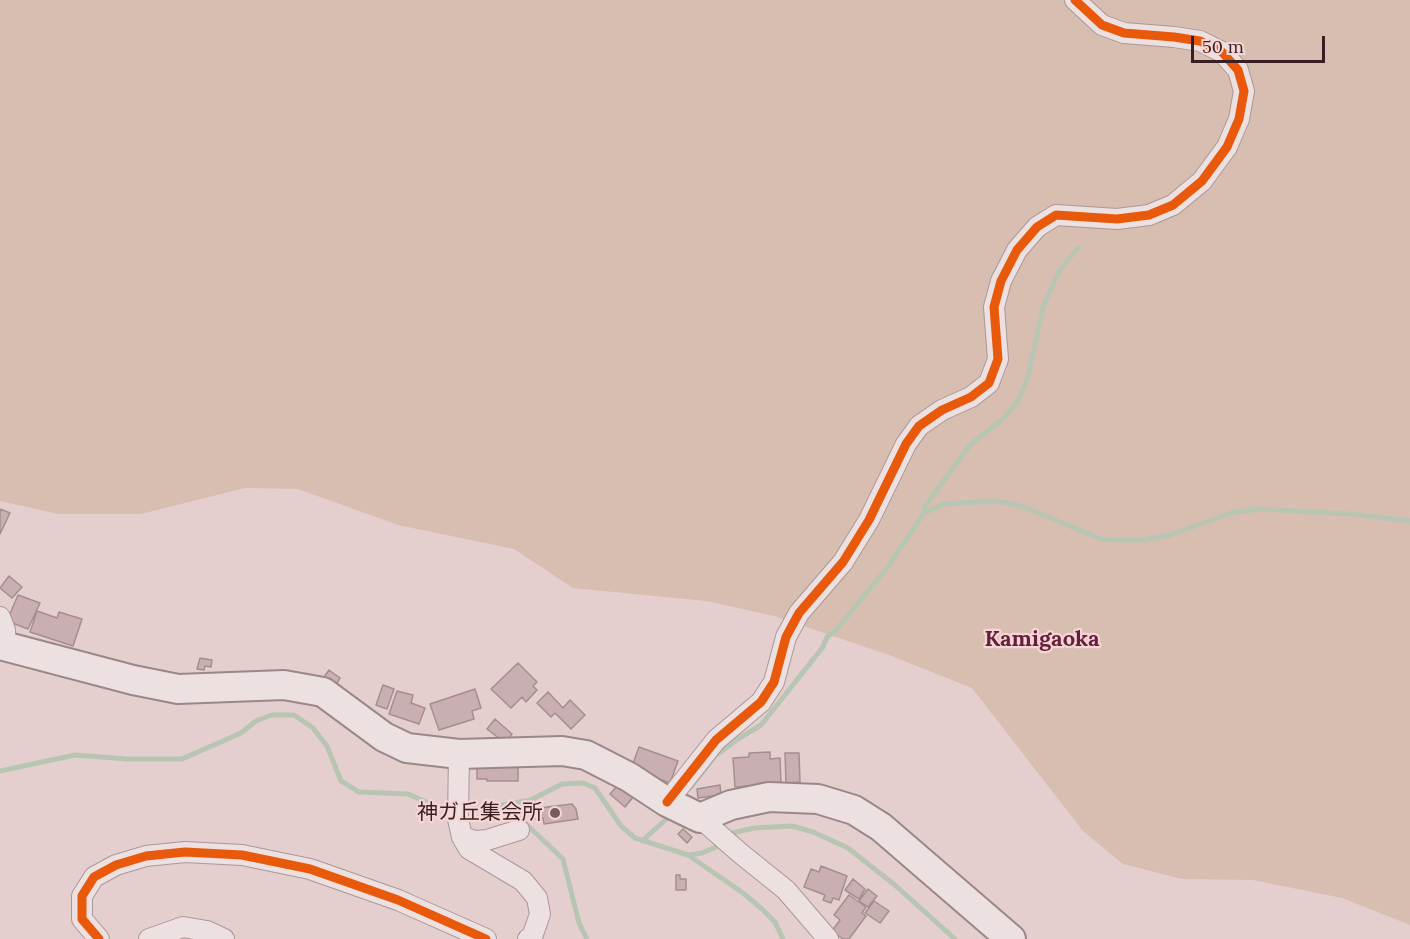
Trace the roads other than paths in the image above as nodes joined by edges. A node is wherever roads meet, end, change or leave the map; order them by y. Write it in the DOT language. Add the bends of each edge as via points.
graph roads {
  1 [pos="1075,0"];
  2 [pos="0,617"];
  3 [pos="3,646"];
  4 [pos="459,761"];
  5 [pos="667,802"];
  6 [pos="700,818"];
  7 [pos="460,828"];
  8 [pos="519,830"];
  9 [pos="99,939"];
  10 [pos="149,939"];
  11 [pos="224,939"];
  12 [pos="486,939"];
  13 [pos="528,939"];
  14 [pos="828,939"];
  15 [pos="1011,939"];
  1 -- 5 [label="street" via="1102,25 1124,33 1200,41 1222,52 1238,70 1244,91 1239,119 1227,147 1202,181 1173,205 1149,215 1117,219 1056,215 1037,227 1017,250 1001,281 994,307 998,359 989,383 919,426 843,562 799,613 786,637 774,682 761,702 716,740"];
  2 -- 3 [label="street" via="5,630"];
  3 -- 4 [label="main road" via="178,689 284,685 323,692 384,737 407,748"];
  4 -- 5 [label="main road" via="562,751 586,755"];
  4 -- 7 [label="street"];
  5 -- 6 [label="main road"];
  6 -- 14 [label="street" via="786,890"];
  6 -- 15 [label="main road" via="731,805 769,797 818,799 854,810 881,827"];
  7 -- 8 [label="street" via="476,841"];
  7 -- 13 [label="street" via="469,849 523,881 537,898 540,914"];
  9 -- 12 [label="street" via="82,919 82,896 94,877 146,856 185,852 242,855 310,869 398,900"];
  10 -- 11 [label="street" via="183,927"];
}
